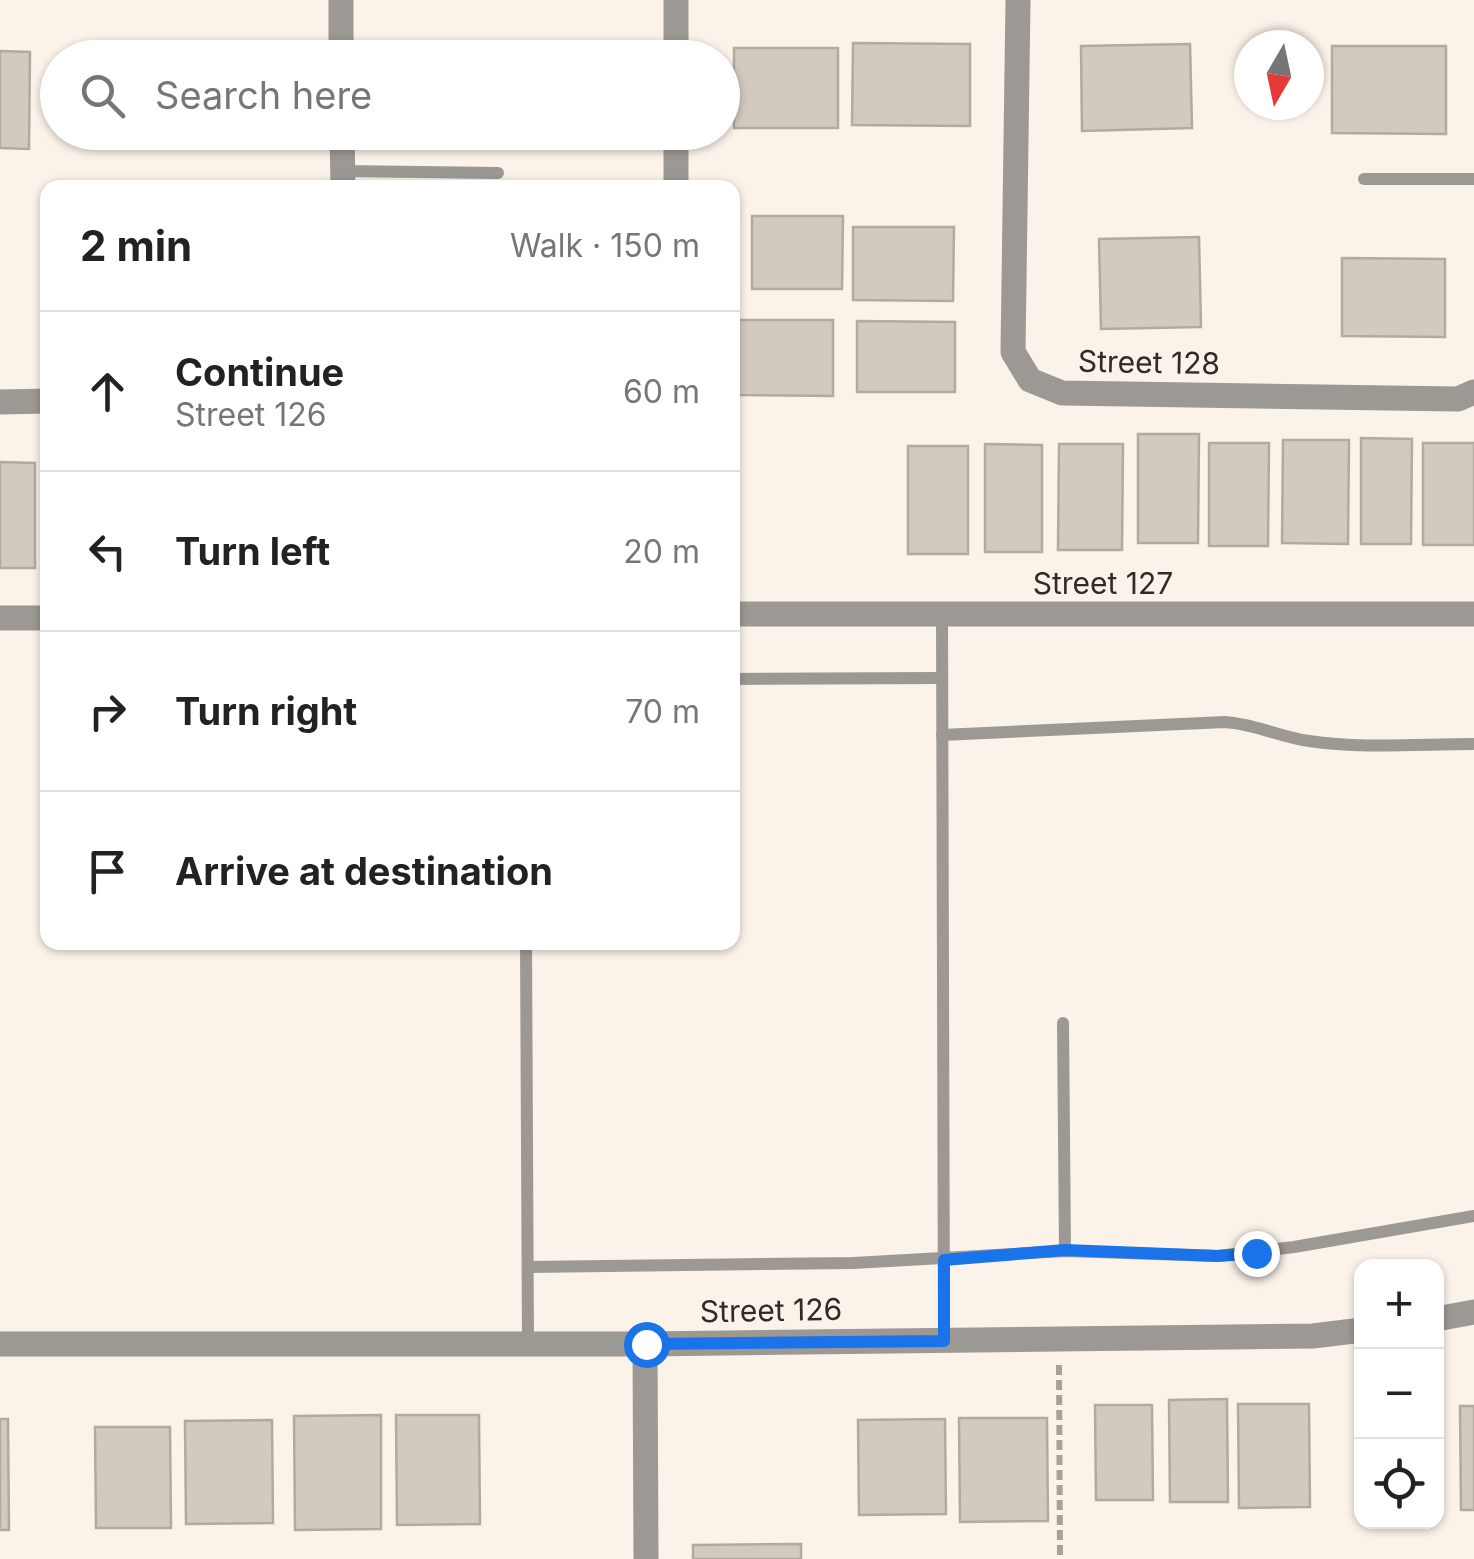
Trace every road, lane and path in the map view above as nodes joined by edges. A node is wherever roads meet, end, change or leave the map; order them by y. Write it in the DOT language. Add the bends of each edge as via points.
graph roads {
  1 [pos="341,0"];
  2 [pos="676,0"];
  3 [pos="1018,0"];
  4 [pos="342,40"];
  5 [pos="676,40"];
  6 [pos="342,150"];
  7 [pos="676,150"];
  8 [pos="498,173"];
  9 [pos="343,179"];
  10 [pos="1364,179"];
  11 [pos="1474,179"];
  12 [pos="676,180"];
  13 [pos="1474,392"];
  14 [pos="40,401"];
  15 [pos="0,402"];
  16 [pos="740,614"];
  17 [pos="1474,614"];
  18 [pos="942,616"];
  19 [pos="0,618"];
  20 [pos="40,618"];
  21 [pos="942,678"];
  22 [pos="740,679"];
  23 [pos="942,734"];
  24 [pos="1474,744"];
  25 [pos="526,950"];
  26 [pos="1063,1023"];
  27 [pos="1474,1216"];
  28 [pos="1065,1250"];
  29 [pos="944,1260"];
  30 [pos="528,1267"];
  31 [pos="1474,1312"];
  32 [pos="1444,1318"];
  33 [pos="1354,1331"];
  34 [pos="1059,1340"];
  35 [pos="944,1341"];
  36 [pos="0,1344"];
  37 [pos="528,1344"];
  38 [pos="646,1344"];
  39 [pos="646,1559"];
  40 [pos="1060,1559"];
  1 -- 4 [label="street"];
  2 -- 5 [label="street"];
  3 -- 13 [label="street, Street 128" via="1013,352 1030,380 1062,394 1458,399"];
  6 -- 9 [label="street"];
  7 -- 12 [label="street"];
  8 -- 9 [label="lane"];
  10 -- 11 [label="lane"];
  14 -- 15 [label="street"];
  16 -- 18 [label="street, Street 127"];
  17 -- 18 [label="street, Street 127"];
  18 -- 21 [label="lane"];
  19 -- 20 [label="street"];
  21 -- 22 [label="lane"];
  21 -- 23 [label="lane"];
  23 -- 24 [label="lane" via="1225,722 1326,743"];
  23 -- 29 [label="lane"];
  25 -- 30 [label="lane"];
  26 -- 28 [label="lane"];
  27 -- 28 [label="lane" via="1237,1255"];
  28 -- 29 [label="lane"];
  29 -- 30 [label="lane"];
  29 -- 35 [label="lane"];
  30 -- 37 [label="lane"];
  31 -- 32 [label="street"];
  33 -- 34 [label="street, Street 126"];
  34 -- 35 [label="street, Street 126"];
  34 -- 40 [label="path"];
  35 -- 38 [label="street, Street 126"];
  36 -- 37 [label="street, Street 126"];
  37 -- 38 [label="street, Street 126"];
  38 -- 39 [label="street"];
}
